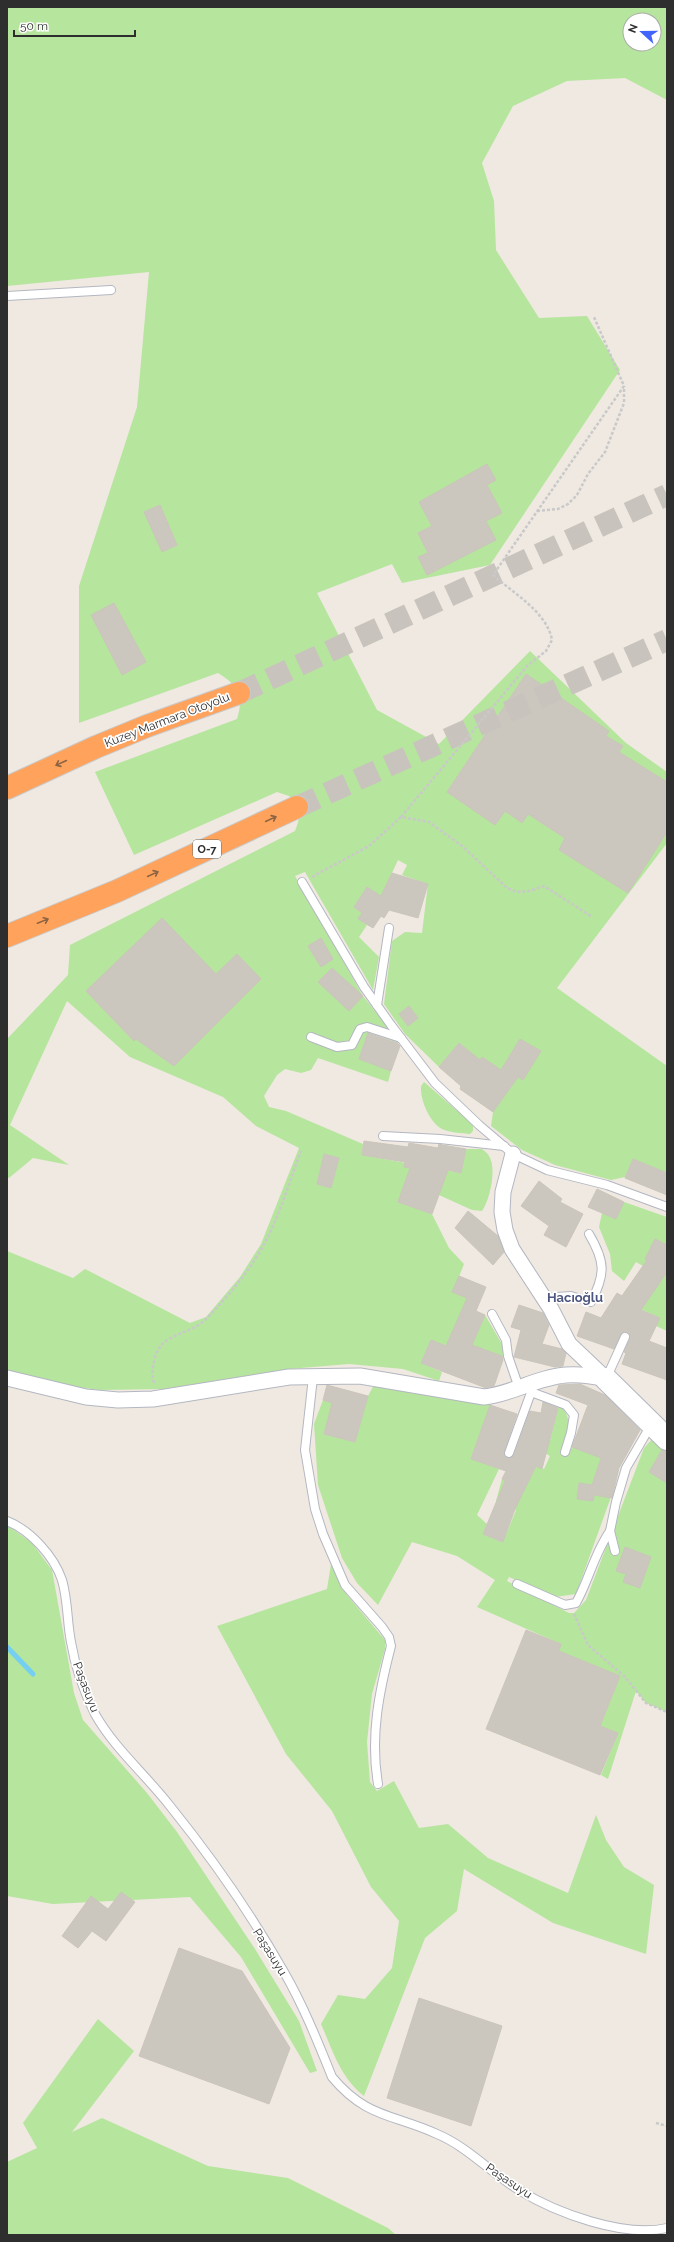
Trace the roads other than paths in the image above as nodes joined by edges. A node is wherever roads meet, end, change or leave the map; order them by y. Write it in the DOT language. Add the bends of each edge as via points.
graph roads {
  1 [pos="111,290"];
  2 [pos="7,296"];
  3 [pos="239,693"];
  4 [pos="7,788"];
  5 [pos="297,807"];
  6 [pos="302,882"];
  7 [pos="389,928"];
  8 [pos="7,936"];
  9 [pos="377,1005"];
  10 [pos="311,1037"];
  11 [pos="401,1038"];
  12 [pos="383,1136"];
  13 [pos="508,1150"];
  14 [pos="667,1207"];
  15 [pos="589,1234"];
  16 [pos="543,1298"];
  17 [pos="492,1314"];
  18 [pos="625,1337"];
  19 [pos="313,1377"];
  20 [pos="7,1378"];
  21 [pos="606,1379"];
  22 [pos="528,1388"];
  23 [pos="652,1423"];
  24 [pos="667,1439"];
  25 [pos="565,1452"];
  26 [pos="509,1453"];
  27 [pos="7,1521"];
  28 [pos="610,1531"];
  29 [pos="615,1551"];
  30 [pos="517,1584"];
  31 [pos="378,1784"];
  32 [pos="667,2228"];
  1 -- 2 [label="lane"];
  3 -- 4 [label="highway, Kuzey Marmara Otoyolu, one-way" via="96,747"];
  8 -- 5 [label="highway, O-7, one-way" via="118,890"];
  6 -- 9 [label="lane"];
  7 -- 9 [label="lane"];
  9 -- 11 [label="lane"];
  10 -- 11 [label="lane" via="337,1047 352,1045 360,1028 367,1027"];
  11 -- 13 [label="lane" via="435,1083"];
  12 -- 13 [label="lane" via="440,1139"];
  13 -- 14 [label="lane" via="547,1170 607,1185"];
  13 -- 16 [label="street" via="503,1192 505,1230 512,1250"];
  15 -- 16 [label="lane" via="600,1252 603,1269 600,1286 591,1302 571,1296"];
  16 -- 21 [label="street" via="569,1344"];
  17 -- 22 [label="lane" via="506,1340 508,1356"];
  18 -- 21 [label="lane"];
  19 -- 20 [label="street" via="289,1377 161,1398 118,1400 86,1397"];
  19 -- 22 [label="street" via="360,1376 484,1397"];
  19 -- 31 [label="lane" via="305,1450 315,1509 345,1585 382,1627 389,1637 391,1646 377,1703 375,1757"];
  21 -- 22 [label="street" via="587,1375 566,1375"];
  21 -- 23 [label="street"];
  22 -- 25 [label="lane" via="566,1405 574,1415"];
  22 -- 26 [label="lane"];
  23 -- 24 [label="street"];
  23 -- 28 [label="lane" via="626,1468"];
  27 -- 32 [label="lane, Paşasuyu" via="27,1533 42,1548 54,1563 62,1580 76,1662 96,1714 109,1734 170,1806 225,1881 285,1973 332,2077 344,2092 375,2112 437,2134 455,2144 519,2190 547,2205 610,2226 635,2229"];
  28 -- 29 [label="lane"];
  28 -- 30 [label="lane" via="600,1545 576,1603 565,1605"];
}
